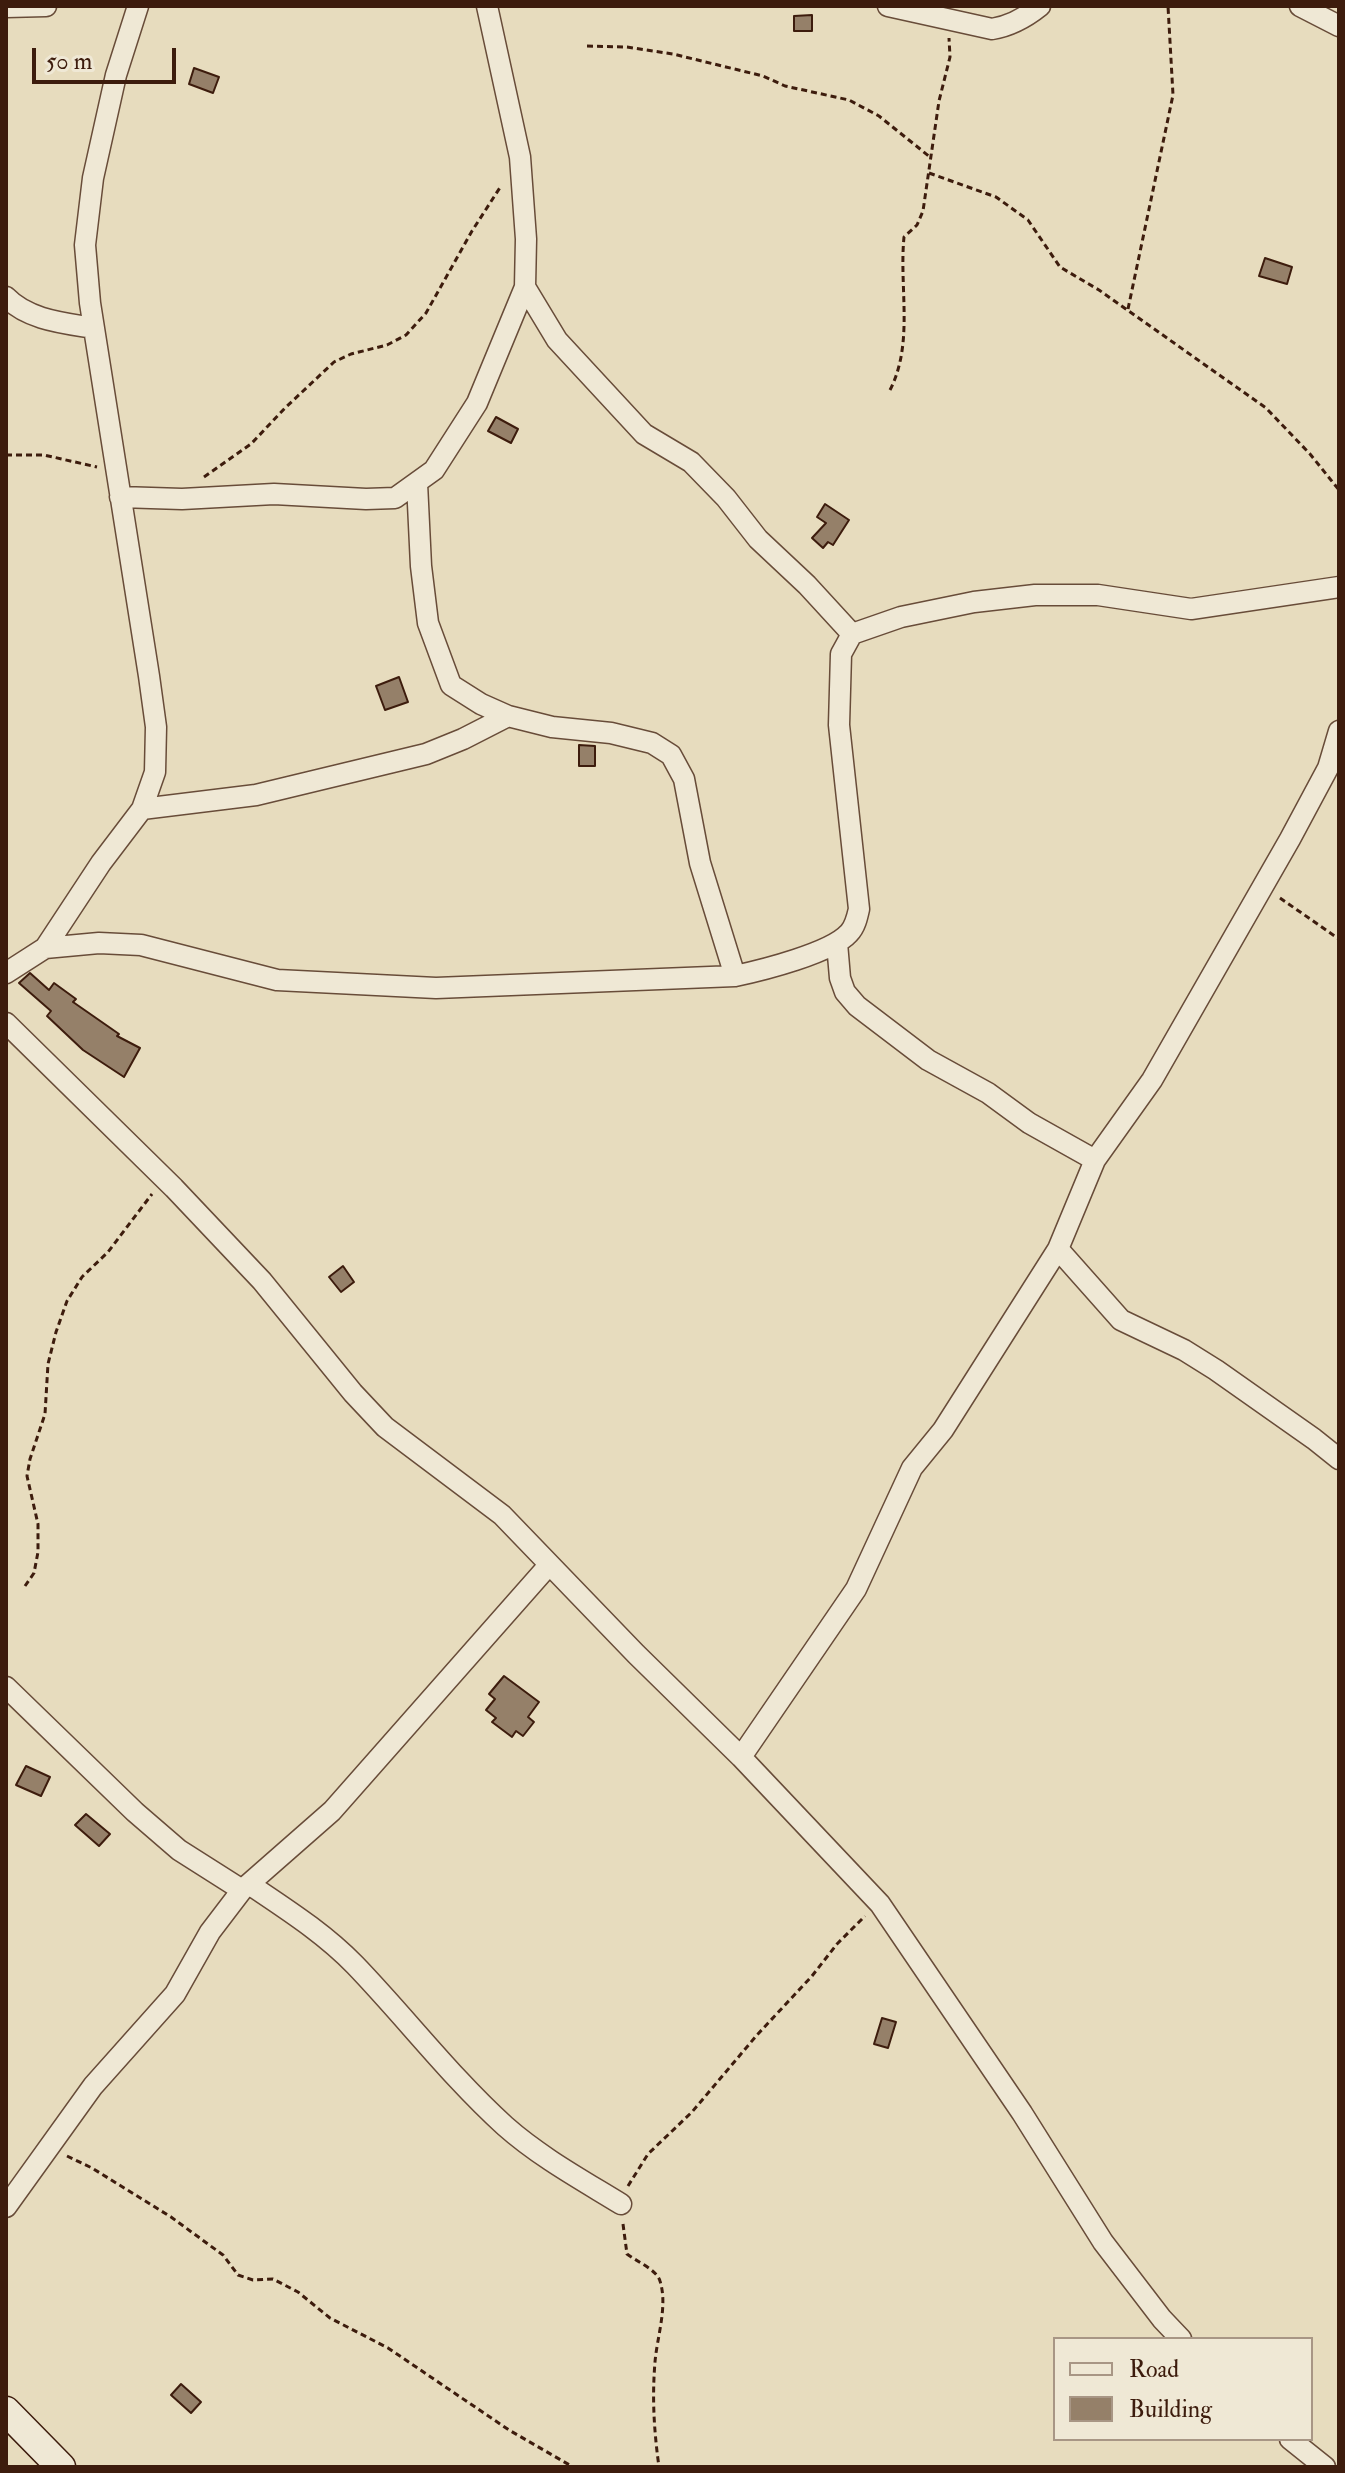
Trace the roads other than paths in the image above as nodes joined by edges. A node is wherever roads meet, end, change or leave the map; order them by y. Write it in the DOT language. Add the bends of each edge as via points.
graph roads {
  1 [pos="46,6"];
  2 [pos="138,6"];
  3 [pos="487,6"];
  4 [pos="888,6"];
  5 [pos="1040,6"];
  6 [pos="1300,6"];
  7 [pos="6,7"];
  8 [pos="1339,26"];
  9 [pos="525,287"];
  10 [pos="6,297"];
  11 [pos="94,328"];
  12 [pos="417,483"];
  13 [pos="120,497"];
  14 [pos="1339,587"];
  15 [pos="852,634"];
  16 [pos="508,716"];
  17 [pos="1339,731"];
  18 [pos="142,809"];
  19 [pos="837,943"];
  20 [pos="45,948"];
  21 [pos="6,973"];
  22 [pos="735,976"];
  23 [pos="6,1023"];
  24 [pos="1095,1160"];
  25 [pos="1058,1249"];
  26 [pos="1339,1459"];
  27 [pos="549,1565"];
  28 [pos="6,1687"];
  29 [pos="741,1757"];
  30 [pos="245,1887"];
  31 [pos="621,2204"];
  32 [pos="6,2207"];
  33 [pos="1179,2337"];
  34 [pos="6,2411"];
  35 [pos="1292,2441"];
  36 [pos="61,2467"];
  37 [pos="1325,2467"];
  1 -- 7 [label="street"];
  2 -- 11 [label="street" via="93,178 85,245"];
  3 -- 9 [label="street" via="520,157"];
  4 -- 5 [label="street" via="992,29 1023,19"];
  6 -- 8 [label="street"];
  9 -- 12 [label="street" via="477,403 434,470"];
  9 -- 15 [label="street" via="557,340 644,434 691,462"];
  10 -- 11 [label="street" via="37,316"];
  11 -- 13 [label="street"];
  12 -- 13 [label="street" via="395,498"];
  12 -- 16 [label="street" via="428,623 443,666 451,685"];
  13 -- 18 [label="street" via="156,727 155,772"];
  14 -- 15 [label="street" via="1191,609 1098,595 1035,595 901,617"];
  15 -- 19 [label="street" via="841,654 839,725 859,909 851,931"];
  16 -- 18 [label="street" via="426,754 256,795"];
  16 -- 22 [label="street" via="624,736 652,743 671,755 684,779 700,863"];
  17 -- 24 [label="street" via="1328,768 1263,887 1152,1080"];
  18 -- 20 [label="street"];
  19 -- 22 [label="street"];
  19 -- 24 [label="street" via="840,978 857,1006 928,1060"];
  20 -- 21 [label="street"];
  20 -- 22 [label="street" via="141,945 277,980 436,988"];
  23 -- 27 [label="street" via="262,1281 385,1427 502,1515"];
  24 -- 25 [label="street"];
  25 -- 26 [label="street" via="1121,1320 1216,1370"];
  25 -- 29 [label="street" via="943,1430 912,1468 856,1589"];
  27 -- 29 [label="street"];
  27 -- 30 [label="street" via="332,1811"];
  28 -- 30 [label="street" via="168,1840"];
  29 -- 33 [label="street" via="880,1904 1103,2242"];
  30 -- 31 [label="street" via="309,1924 353,1964 507,2128"];
  30 -- 32 [label="street" via="210,1932 175,1994 93,2086"];
  34 -- 36 [label="street"];
  35 -- 37 [label="street"];
}
